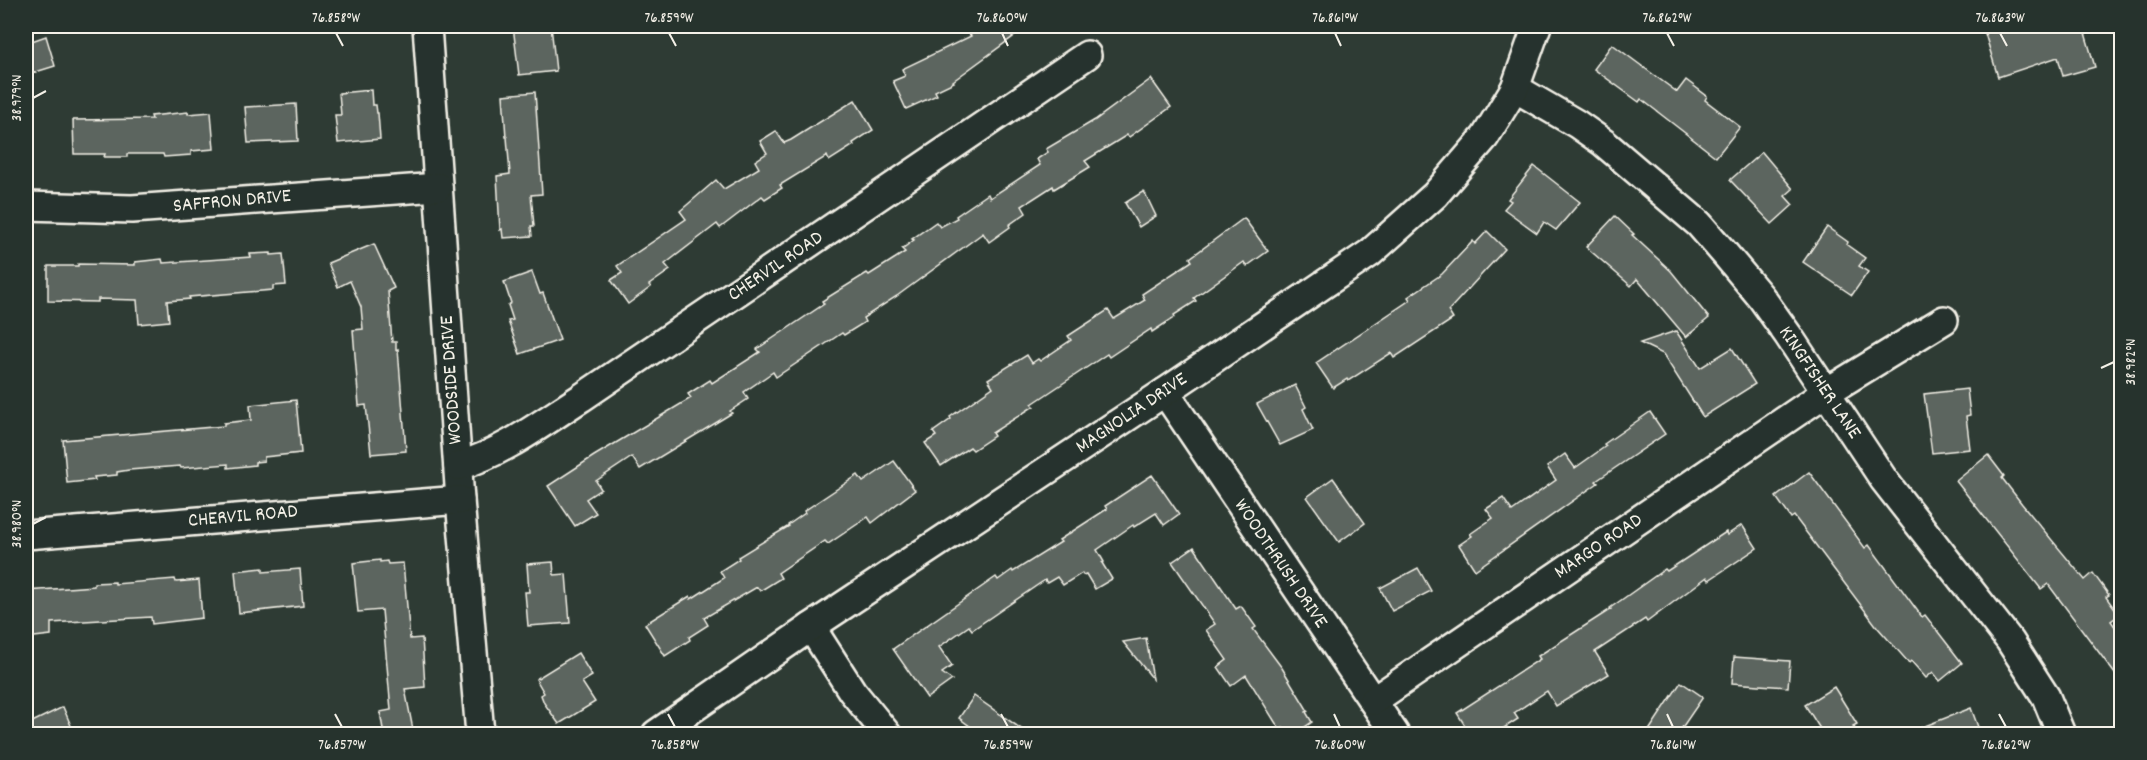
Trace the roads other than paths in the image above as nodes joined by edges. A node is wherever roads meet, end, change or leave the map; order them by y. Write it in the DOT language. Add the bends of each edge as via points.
graph roads {
  1 [pos="426,26"];
  2 [pos="1537,26"];
  3 [pos="1087,55"];
  4 [pos="1515,88"];
  5 [pos="438,187"];
  6 [pos="26,206"];
  7 [pos="1944,320"];
  8 [pos="1166,392"];
  9 [pos="1825,393"];
  10 [pos="458,466"];
  11 [pos="460,500"];
  12 [pos="26,535"];
  13 [pos="811,627"];
  14 [pos="1373,701"];
  15 [pos="480,735"];
  16 [pos="656,735"];
  17 [pos="887,735"];
  18 [pos="1395,735"];
  19 [pos="2061,735"];
  1 -- 5 [label="street, WOODSIDE DRIVE"];
  2 -- 4 [label="street, MAGNOLIA DRIVE"];
  3 -- 10 [label="street, CHERVIL ROAD" via="581,398 509,444"];
  4 -- 8 [label="street, MAGNOLIA DRIVE" via="1464,162 1402,226 1350,269"];
  4 -- 9 [label="street, KINGFISHER LANE" via="1604,143 1699,224 1761,297"];
  5 -- 6 [label="street, SAFFRON DRIVE" via="132,209"];
  5 -- 10 [label="street, WOODSIDE DRIVE"];
  7 -- 9 [label="street, MARGO ROAD"];
  8 -- 13 [label="street, MAGNOLIA DRIVE"];
  8 -- 14 [label="street, WOODTHRUSH DRIVE"];
  9 -- 14 [label="street, MARGO ROAD"];
  9 -- 19 [label="street, KINGFISHER LANE" via="1884,480 2010,641 2046,697"];
  10 -- 11 [label="street, WOODSIDE DRIVE"];
  11 -- 12 [label="street, CHERVIL ROAD"];
  11 -- 15 [label="street, WOODSIDE DRIVE"];
  13 -- 16 [label="street, MAGNOLIA DRIVE"];
  13 -- 17 [label="street" via="852,691"];
  14 -- 18 [label="street, WOODTHRUSH DRIVE"];
}
